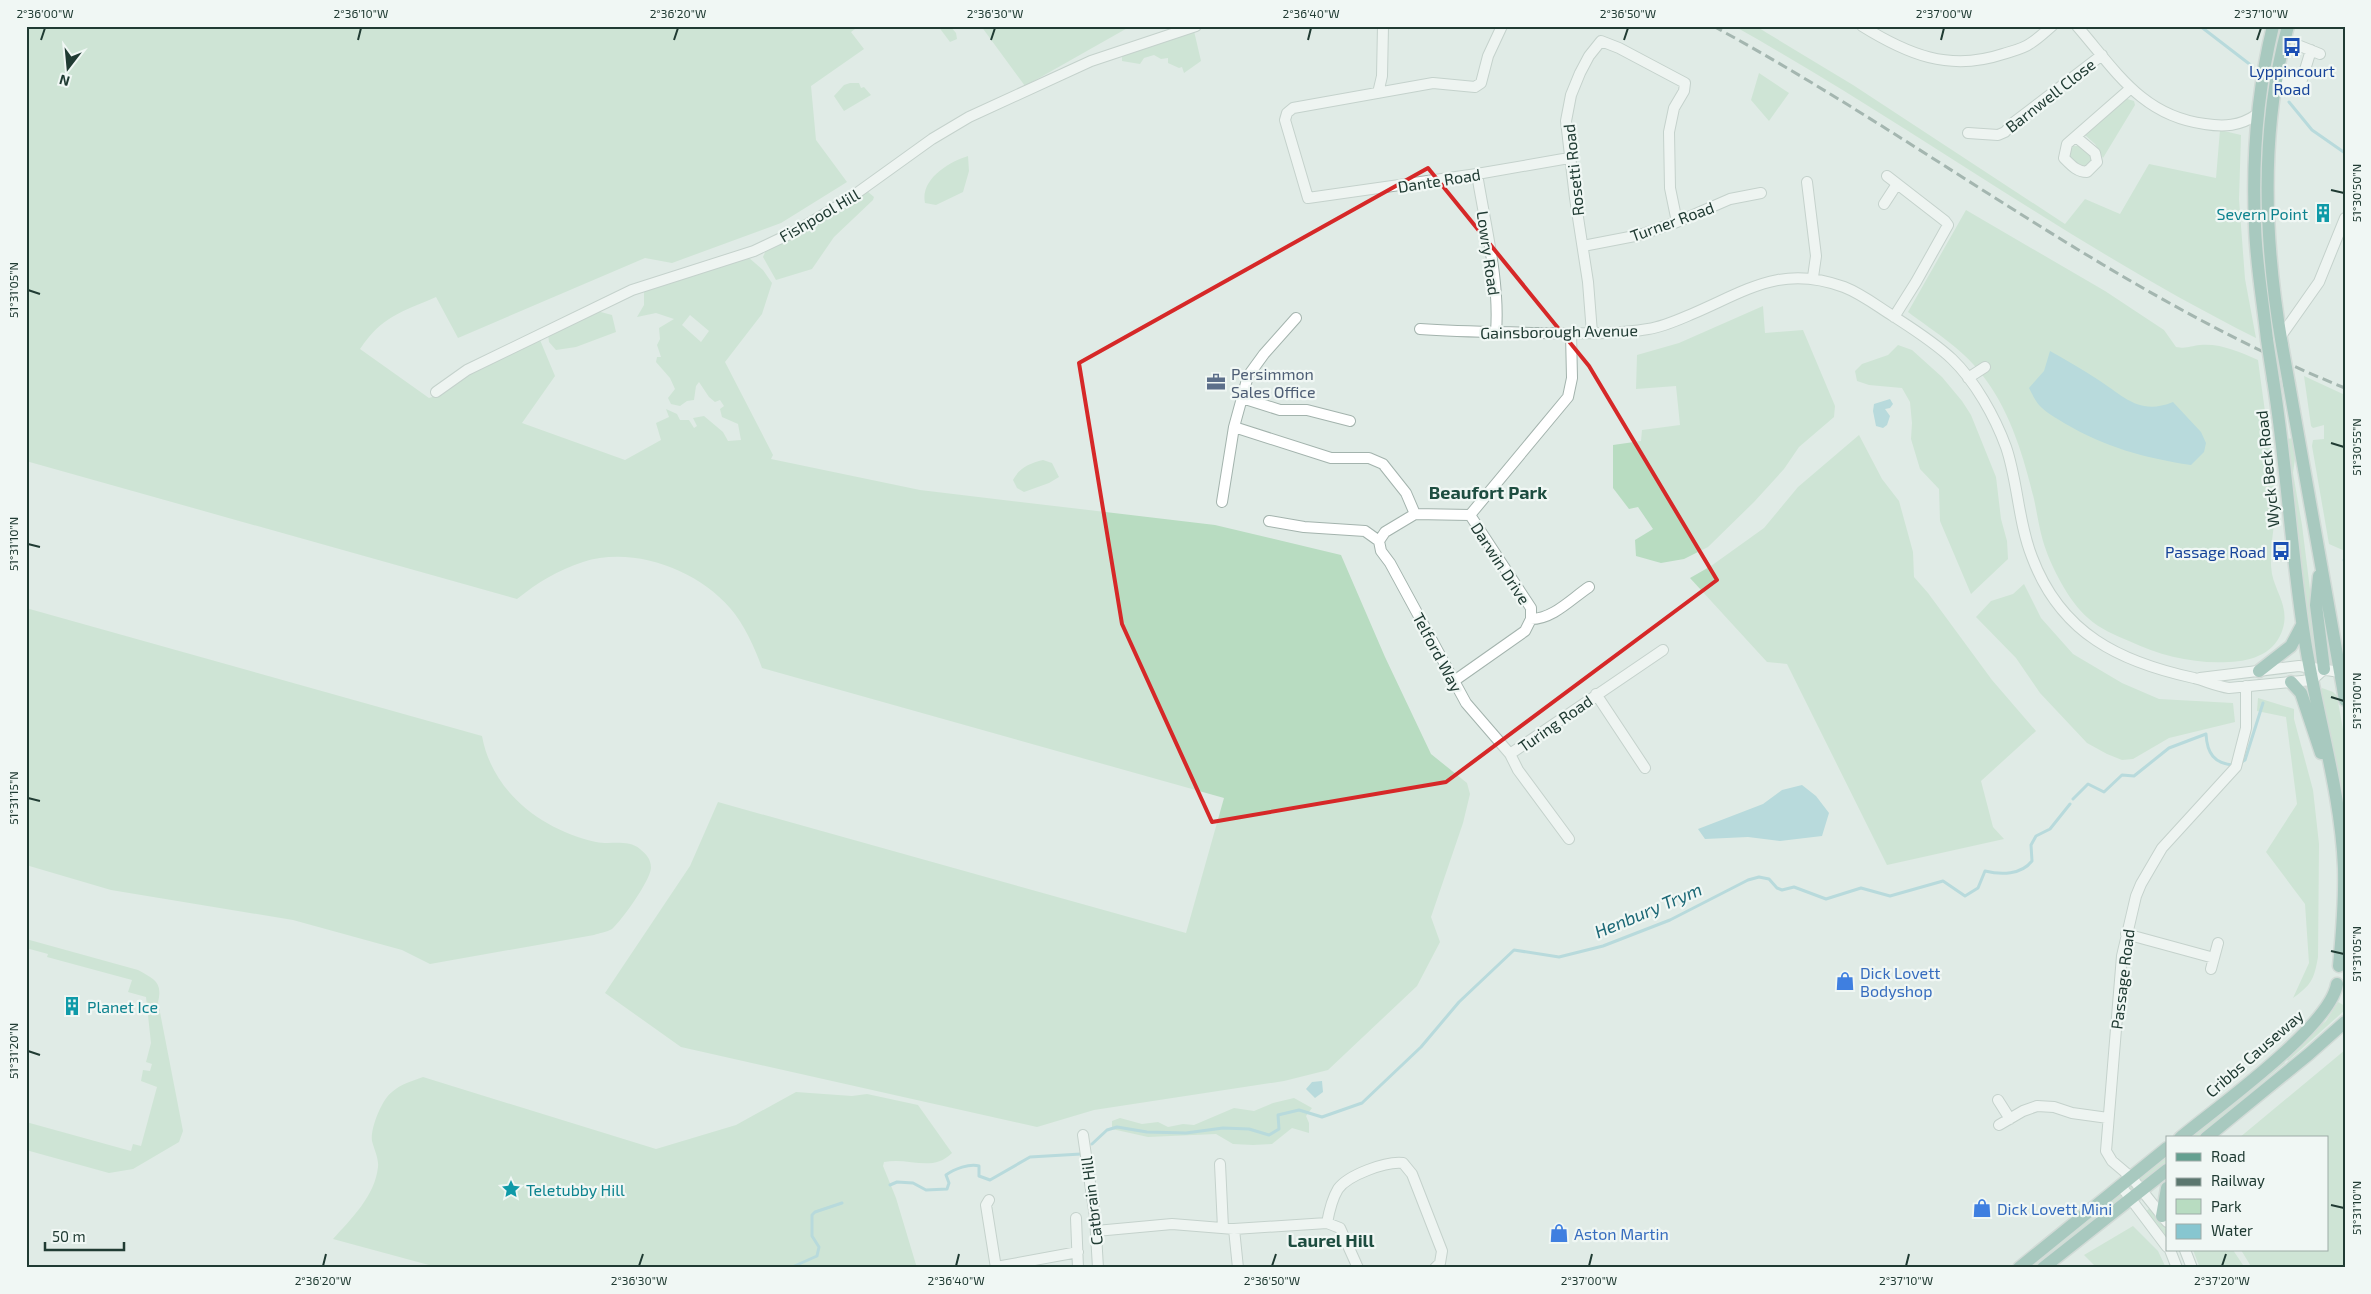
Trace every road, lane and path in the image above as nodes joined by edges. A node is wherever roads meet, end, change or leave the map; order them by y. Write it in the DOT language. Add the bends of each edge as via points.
graph roads {
  1 [pos="1196,26"];
  2 [pos="1384,26"];
  3 [pos="1502,26"];
  4 [pos="1862,26"];
  5 [pos="2052,26"];
  6 [pos="2077,26"];
  7 [pos="2273,26"];
  8 [pos="2288,26"];
  9 [pos="2300,46"];
  10 [pos="2102,55"];
  11 [pos="2278,80"];
  12 [pos="2131,88"];
  13 [pos="1378,92"];
  14 [pos="2256,115"];
  15 [pos="1968,133"];
  16 [pos="2076,137"];
  17 [pos="1570,158"];
  18 [pos="1477,174"];
  19 [pos="1887,176"];
  20 [pos="1807,182"];
  21 [pos="1897,184"];
  22 [pos="1761,193"];
  23 [pos="1884,204"];
  24 [pos="2345,218"];
  25 [pos="1677,222"];
  26 [pos="1583,246"];
  27 [pos="1813,278"];
  28 [pos="1894,317"];
  29 [pos="1296,318"];
  30 [pos="1420,328"];
  31 [pos="1496,332"];
  32 [pos="1571,333"];
  33 [pos="1592,333"];
  34 [pos="2281,340"];
  35 [pos="1985,368"];
  36 [pos="1968,378"];
  37 [pos="436,392"];
  38 [pos="1242,398"];
  39 [pos="1350,421"];
  40 [pos="1234,427"];
  41 [pos="1222,502"];
  42 [pos="1416,514"];
  43 [pos="1470,515"];
  44 [pos="1270,521"];
  45 [pos="1379,541"];
  46 [pos="2320,559"];
  47 [pos="1589,587"];
  48 [pos="1531,620"];
  49 [pos="2302,624"];
  50 [pos="1662,650"];
  51 [pos="2324,669"];
  52 [pos="2259,672"];
  53 [pos="2340,672"];
  54 [pos="2311,674"];
  55 [pos="2196,679"];
  56 [pos="1454,682"];
  57 [pos="2291,682"];
  58 [pos="2246,686"];
  59 [pos="1596,694"];
  60 [pos="2345,700"];
  61 [pos="1510,754"];
  62 [pos="1645,768"];
  63 [pos="2333,783"];
  64 [pos="1569,839"];
  65 [pos="2126,934"];
  66 [pos="2218,943"];
  67 [pos="2214,958"];
  68 [pos="2342,963"];
  69 [pos="2211,969"];
  70 [pos="2337,984"];
  71 [pos="2345,995"];
  72 [pos="2345,1022"];
  73 [pos="1998,1100"];
  74 [pos="2108,1118"];
  75 [pos="2010,1119"];
  76 [pos="2000,1125"];
  77 [pos="1082,1135"];
  78 [pos="2182,1136"];
  79 [pos="2208,1136"];
  80 [pos="2166,1149"];
  81 [pos="1220,1164"];
  82 [pos="2166,1171"];
  83 [pos="2132,1178"];
  84 [pos="2121,1186"];
  85 [pos="2142,1191"];
  86 [pos="989,1200"];
  87 [pos="2131,1200"];
  88 [pos="2166,1204"];
  89 [pos="1076,1218"];
  90 [pos="2165,1219"];
  91 [pos="1327,1223"];
  92 [pos="1223,1228"];
  93 [pos="1234,1229"];
  94 [pos="1096,1231"];
  95 [pos="2166,1246"];
  96 [pos="1078,1252"];
  97 [pos="2171,1252"];
  98 [pos="2186,1252"];
  99 [pos="996,1267"];
  100 [pos="1078,1268"];
  101 [pos="1098,1268"];
  102 [pos="1238,1268"];
  103 [pos="1358,1268"];
  104 [pos="1435,1268"];
  105 [pos="2019,1268"];
  106 [pos="2043,1268"];
  107 [pos="2177,1268"];
  108 [pos="2192,1268"];
  1 -- 37 [label="street, Fishpool Hill" via="1091,61 977,113 932,139 844,203 798,230 754,251 632,290 467,370"];
  2 -- 13 [label="street" via="1382,76"];
  3 -- 13 [label="street" via="1488,56 1481,83 1475,87 1433,83"];
  4 -- 5 [label="street" via="1916,55 1959,61 1995,57 2031,44"];
  6 -- 10 [label="street"];
  7 -- 14 [label="main road, Wyck Beck Road"];
  8 -- 11 [label="main road, Wyck Beck Road"];
  9 -- 11 [label="street" via="2316,52 2301,83"];
  10 -- 12 [label="street"];
  10 -- 15 [label="street, Barnwell Close" via="2005,132 1998,135"];
  11 -- 34 [label="main road, Wyck Beck Road" via="2271,125 2268,205"];
  12 -- 14 [label="street" via="2148,104 2175,118 2231,125 2241,124"];
  12 -- 16 [label="street"];
  13 -- 18 [label="street, Dante Road" via="1293,108 1287,113 1285,120 1308,198"];
  14 -- 49 [label="main road, Wyck Beck Road, bridge" via="2255,228"];
  17 -- 18 [label="street, Dante Road"];
  17 -- 25 [label="street, Rosetti Road" via="1566,121 1571,95 1589,56 1601,41 1685,83 1674,108 1669,132 1670,188"];
  17 -- 26 [label="street, Rosetti Road"];
  18 -- 31 [label="street, Lowry Road" via="1494,281"];
  19 -- 21 [label="street"];
  20 -- 27 [label="street" via="1816,256"];
  21 -- 23 [label="street"];
  21 -- 28 [label="street" via="1948,225"];
  22 -- 25 [label="street, Turner Road" via="1730,199"];
  24 -- 34 [label="street" via="2318,282"];
  25 -- 26 [label="street, Turner Road" via="1640,235"];
  26 -- 33 [label="street, Rosetti Road"];
  27 -- 28 [label="street, Gainsborough Avenue" via="1862,296"];
  27 -- 33 [label="street, Gainsborough Avenue" via="1791,277 1751,288 1653,329"];
  28 -- 36 [label="street, Gainsborough Avenue" via="1954,360"];
  29 -- 38 [label="street" via="1248,376"];
  30 -- 31 [label="street, Gainsborough Avenue"];
  31 -- 32 [label="street, Gainsborough Avenue"];
  32 -- 33 [label="street, Gainsborough Avenue"];
  32 -- 43 [label="street, Darwin Drive" via="1572,378 1568,397"];
  34 -- 46 [label="main road, Wyck Beck Road, bridge"];
  35 -- 36 [label="street"];
  36 -- 55 [label="street, Gainsborough Avenue" via="1995,421 2005,446 2032,559 2058,602 2083,631 2107,649 2148,667"];
  38 -- 39 [label="street" via="1280,410 1307,410"];
  38 -- 40 [label="street"];
  40 -- 41 [label="street"];
  40 -- 42 [label="street" via="1332,458 1369,458 1383,464 1406,493"];
  42 -- 43 [label="street"];
  42 -- 45 [label="street" via="1385,532"];
  43 -- 48 [label="street, Darwin Drive" via="1530,608"];
  44 -- 45 [label="street" via="1365,532"];
  45 -- 56 [label="street, Telford Way"];
  46 -- 51 [label="main road" via="2316,605"];
  46 -- 53 [label="main road, Wyck Beck Road"];
  47 -- 48 [label="street, Darwin Drive" via="1553,613"];
  48 -- 56 [label="street, Darwin Drive" via="1525,632"];
  49 -- 52 [label="main road" via="2291,646"];
  49 -- 54 [label="main road, Wyck Beck Road"];
  50 -- 59 [label="street, Turing Road"];
  51 -- 53 [label="street"];
  51 -- 54 [label="street"];
  52 -- 54 [label="street, Gainsborough Avenue" via="2299,666"];
  52 -- 55 [label="street, Gainsborough Avenue"];
  53 -- 60 [label="main road, Wyck Beck Road"];
  54 -- 57 [label="street, Gainsborough Avenue"];
  54 -- 63 [label="main road, Wyck Beck Road"];
  55 -- 58 [label="street, Gainsborough Avenue" via="2218,686"];
  56 -- 61 [label="street, Telford Way" via="1466,703"];
  57 -- 58 [label="street, Gainsborough Avenue"];
  57 -- 63 [label="main road" via="2301,693"];
  58 -- 65 [label="street, Passage Road" via="2246,720 2238,763 2162,848 2141,884"];
  59 -- 61 [label="street, Turing Road"];
  59 -- 62 [label="street"];
  61 -- 64 [label="street, Turing Road" via="1518,770"];
  63 -- 68 [label="main road, Wyck Beck Road" via="2344,867"];
  65 -- 67 [label="street"];
  65 -- 74 [label="street, Passage Road"];
  66 -- 67 [label="street"];
  67 -- 69 [label="street"];
  68 -- 70 [label="main road, Cribbs Causeway"];
  70 -- 71 [label="main road"];
  70 -- 78 [label="main road, Cribbs Causeway" via="2332,1000 2313,1024"];
  72 -- 79 [label="main road, Cribbs Causeway"];
  73 -- 75 [label="street"];
  74 -- 75 [label="street" via="2037,1106"];
  74 -- 83 [label="street, Passage Road" via="2106,1151 2112,1161"];
  75 -- 76 [label="street"];
  77 -- 94 [label="street, Catbrain Hill"];
  80 -- 83 [label="main road"];
  81 -- 92 [label="street"];
  82 -- 85 [label="main road"];
  83 -- 84 [label="main road"];
  83 -- 85 [label="street, Passage Road"];
  84 -- 87 [label="street"];
  84 -- 105 [label="main road"];
  85 -- 87 [label="main road"];
  85 -- 90 [label="street, Passage Road"];
  86 -- 99 [label="street" via="986,1205"];
  87 -- 95 [label="street"];
  87 -- 106 [label="main road"];
  88 -- 90 [label="main road"];
  89 -- 96 [label="street"];
  91 -- 93 [label="street"];
  91 -- 103 [label="street" via="1340,1228"];
  91 -- 104 [label="street" via="1338,1190 1346,1181 1383,1165 1403,1163 1412,1174 1442,1251 1440,1263"];
  92 -- 93 [label="street"];
  92 -- 94 [label="street" via="1172,1224"];
  93 -- 102 [label="street"];
  94 -- 101 [label="street, Catbrain Hill"];
  96 -- 99 [label="street"];
  96 -- 100 [label="street"];
  97 -- 107 [label="street"];
  98 -- 108 [label="street"];
}
